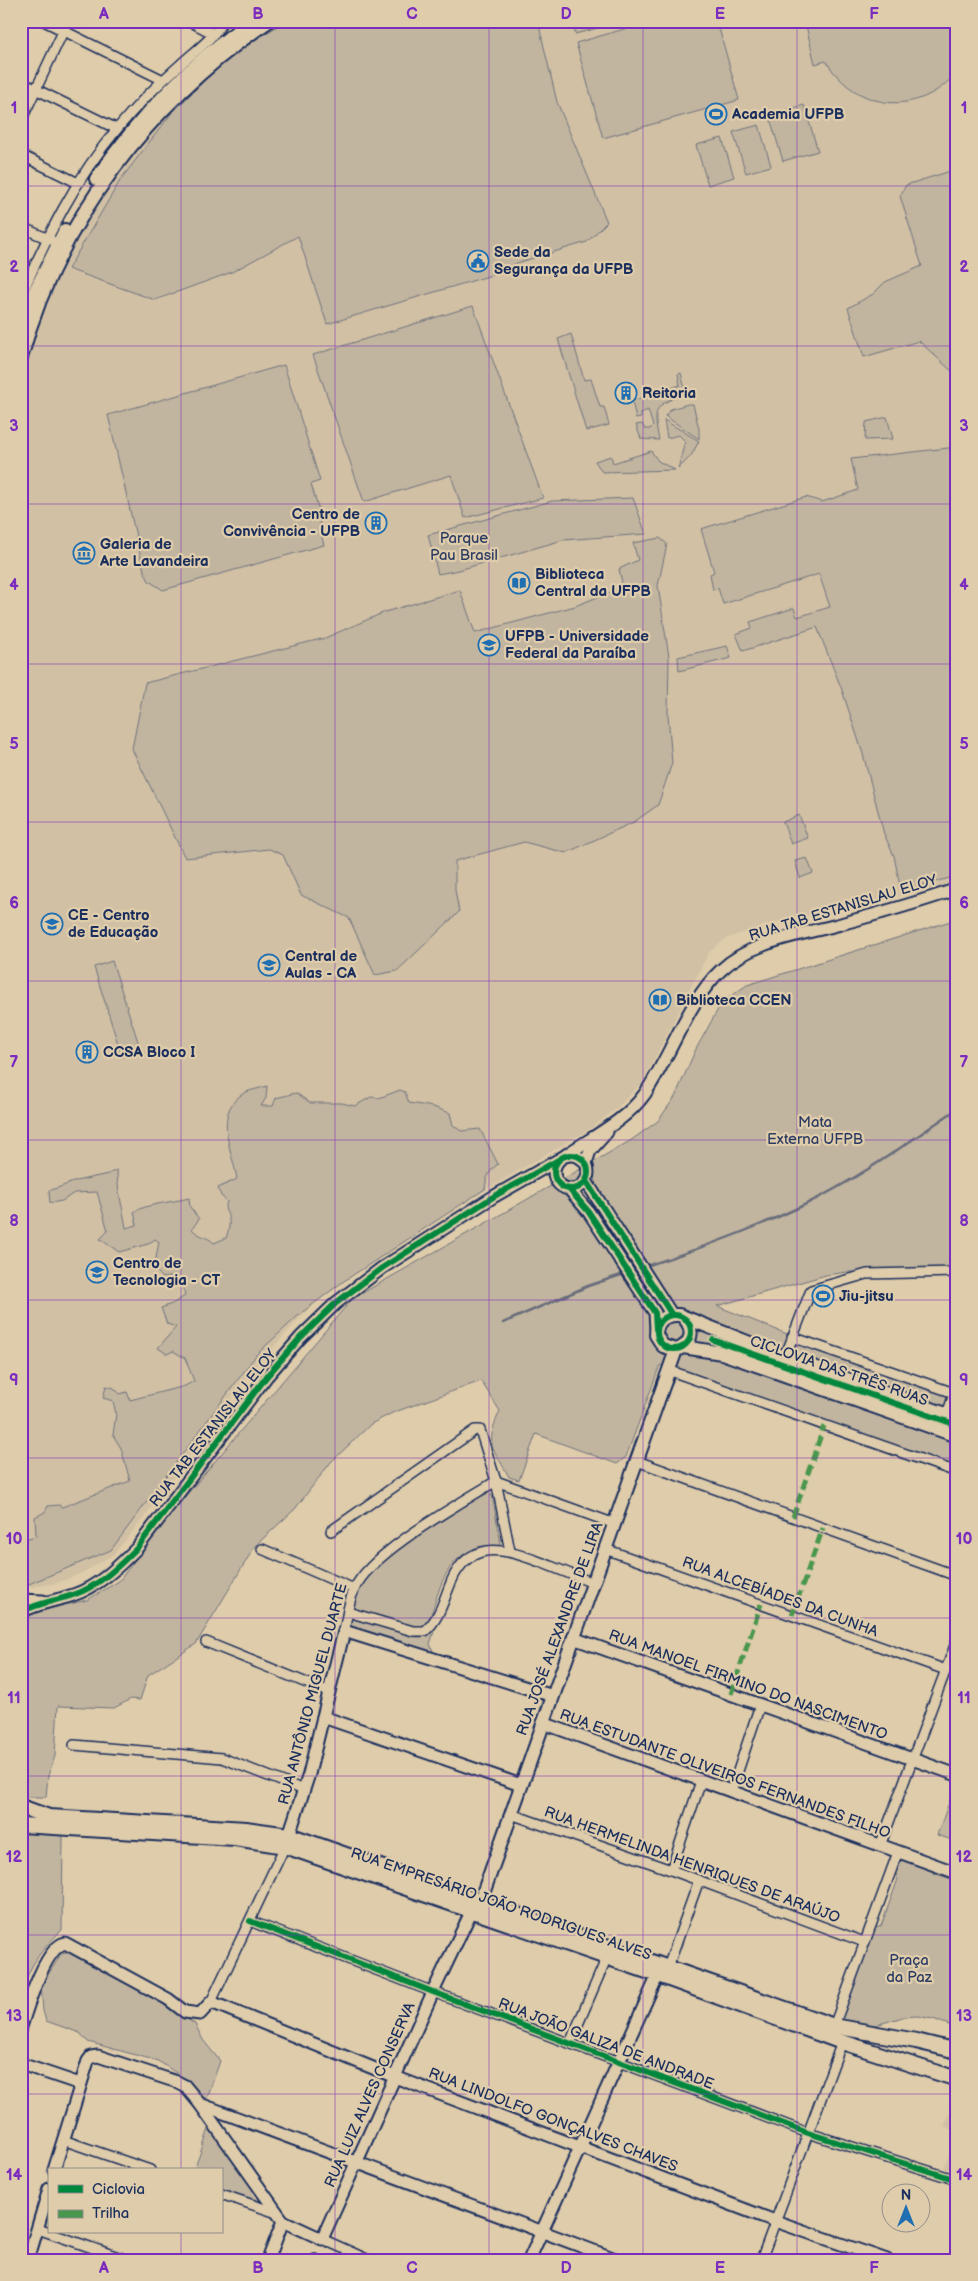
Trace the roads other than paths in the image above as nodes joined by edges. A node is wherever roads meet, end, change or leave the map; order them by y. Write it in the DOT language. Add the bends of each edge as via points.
graph roads {
  1 [pos="44,21"];
  2 [pos="68,21"];
  3 [pos="189,21"];
  4 [pos="223,21"];
  5 [pos="252,21"];
  6 [pos="269,21"];
  7 [pos="64,31"];
  8 [pos="214,34"];
  9 [pos="164,80"];
  10 [pos="21,82"];
  11 [pos="36,88"];
  12 [pos="21,121"];
  13 [pos="116,129"];
  14 [pos="21,155"];
  15 [pos="78,183"];
  16 [pos="21,227"];
  17 [pos="52,240"];
  18 [pos="21,296"];
  19 [pos="21,319"];
  20 [pos="21,358"];
  21 [pos="957,889"];
  22 [pos="614,1123"];
  23 [pos="562,1157"];
  24 [pos="586,1163"];
  25 [pos="554,1177"];
  26 [pos="520,1181"];
  27 [pos="586,1181"];
  28 [pos="569,1189"];
  29 [pos="957,1272"];
  30 [pos="678,1317"];
  31 [pos="792,1337"];
  32 [pos="659,1339"];
  33 [pos="680,1348"];
  34 [pos="785,1357"];
  35 [pos="668,1368"];
  36 [pos="865,1386"];
  37 [pos="956,1391"];
  38 [pos="859,1403"];
  39 [pos="952,1416"];
  40 [pos="957,1436"];
  41 [pos="637,1461"];
  42 [pos="957,1472"];
  43 [pos="496,1481"];
  44 [pos="615,1524"];
  45 [pos="331,1531"];
  46 [pos="606,1549"];
  47 [pos="262,1550"];
  48 [pos="510,1551"];
  49 [pos="957,1576"];
  50 [pos="593,1582"];
  51 [pos="354,1590"];
  52 [pos="21,1600"];
  53 [pos="50,1601"];
  54 [pos="21,1612"];
  55 [pos="348,1612"];
  56 [pos="344,1631"];
  57 [pos="573,1638"];
  58 [pos="957,1640"];
  59 [pos="206,1642"];
  60 [pos="946,1670"];
  61 [pos="329,1692"];
  62 [pos="553,1696"];
  63 [pos="760,1705"];
  64 [pos="323,1717"];
  65 [pos="543,1723"];
  66 [pos="74,1745"];
  67 [pos="912,1760"];
  68 [pos="957,1775"];
  69 [pos="701,1781"];
  70 [pos="521,1785"];
  71 [pos="304,1790"];
  72 [pos="731,1792"];
  73 [pos="21,1808"];
  74 [pos="511,1814"];
  75 [pos="21,1825"];
  76 [pos="287,1841"];
  77 [pos="880,1846"];
  78 [pos="898,1852"];
  79 [pos="671,1870"];
  80 [pos="957,1872"];
  81 [pos="699,1880"];
  82 [pos="476,1906"];
  83 [pos="250,1921"];
  84 [pos="864,1942"];
  85 [pos="607,1958"];
  86 [pos="663,1971"];
  87 [pos="432,1992"];
  88 [pos="211,2002"];
  89 [pos="834,2026"];
  90 [pos="21,2027"];
  91 [pos="842,2042"];
  92 [pos="570,2043"];
  93 [pos="957,2051"];
  94 [pos="620,2063"];
  95 [pos="21,2064"];
  96 [pos="395,2076"];
  97 [pos="957,2079"];
  98 [pos="80,2084"];
  99 [pos="200,2104"];
  100 [pos="808,2133"];
  101 [pos="63,2140"];
  102 [pos="581,2146"];
  103 [pos="355,2162"];
  104 [pos="55,2168"];
  105 [pos="144,2168"];
  106 [pos="957,2180"];
  107 [pos="48,2193"];
  108 [pos="222,2194"];
  109 [pos="280,2217"];
  110 [pos="776,2221"];
  111 [pos="38,2229"];
  112 [pos="542,2231"];
  113 [pos="48,2232"];
  114 [pos="52,2234"];
  115 [pos="322,2239"];
  116 [pos="363,2259"];
  117 [pos="28,2260"];
  118 [pos="127,2260"];
  119 [pos="268,2260"];
  120 [pos="529,2260"];
  121 [pos="618,2260"];
  122 [pos="760,2260"];
  123 [pos="887,2260"];
  1 -- 7 [label="street"];
  2 -- 7 [label="street"];
  3 -- 8 [label="street"];
  4 -- 8 [label="street"];
  5 -- 17 [label="main road" via="170,87 111,158"];
  6 -- 20 [label="main road" via="242,39 183,90 142,132 93,196 50,278 29,328"];
  7 -- 9 [label="street"];
  7 -- 11 [label="street"];
  8 -- 9 [label="street"];
  9 -- 13 [label="street"];
  10 -- 11 [label="street"];
  11 -- 12 [label="street"];
  11 -- 13 [label="street"];
  13 -- 15 [label="street"];
  14 -- 15 [label="street"];
  15 -- 17 [label="street"];
  16 -- 17 [label="street"];
  17 -- 18 [label="street"];
  17 -- 19 [label="main road"];
  21 -- 22 [label="street, RUA TAB ESTANISLAU ELOY" via="763,945 722,968 698,1000 643,1097"];
  22 -- 23 [label="street, RUA TAB ESTANISLAU ELOY"];
  22 -- 24 [label="street, RUA TAB ESTANISLAU ELOY" via="590,1151"];
  23 -- 24 [label="street" via="580,1157"];
  23 -- 25 [label="street" via="554,1168"];
  23 -- 26 [label="street, RUA TAB ESTANISLAU ELOY"];
  24 -- 27 [label="street"];
  25 -- 26 [label="street, RUA TAB ESTANISLAU ELOY" via="541,1176"];
  25 -- 28 [label="street"];
  26 -- 53 [label="street, RUA TAB ESTANISLAU ELOY" via="382,1268 336,1303 267,1376 138,1548 96,1583 73,1595"];
  27 -- 28 [label="street" via="579,1188"];
  27 -- 30 [label="street" via="660,1298"];
  28 -- 32 [label="street" via="588,1211 654,1313"];
  29 -- 31 [label="street" via="867,1274 811,1290"];
  30 -- 32 [label="main road" via="662,1320"];
  30 -- 33 [label="main road" via="691,1327 690,1338"];
  30 -- 34 [label="main road"];
  31 -- 34 [label="street"];
  31 -- 37 [label="street"];
  32 -- 33 [label="main road"];
  32 -- 35 [label="main road"];
  33 -- 35 [label="main road, RUA JOSÉ ALEXANDRE DE LIRA"];
  33 -- 38 [label="main road" via="722,1353"];
  34 -- 36 [label="main road"];
  35 -- 41 [label="main road, RUA JOSÉ ALEXANDRE DE LIRA"];
  35 -- 42 [label="street"];
  36 -- 38 [label="street"];
  36 -- 39 [label="main road"];
  37 -- 39 [label="street"];
  38 -- 40 [label="main road"];
  41 -- 44 [label="main road, RUA JOSÉ ALEXANDRE DE LIRA"];
  41 -- 49 [label="street"];
  43 -- 44 [label="street"];
  43 -- 45 [label="street" via="482,1433 475,1430"];
  43 -- 48 [label="street"];
  43 -- 51 [label="street, RUA ANTÔNIO MIGUEL DUARTE" via="390,1550 371,1565"];
  44 -- 46 [label="main road, RUA JOSÉ ALEXANDRE DE LIRA"];
  46 -- 50 [label="main road, RUA JOSÉ ALEXANDRE DE LIRA"];
  46 -- 60 [label="street, RUA ALCEBÍADES DA CUNHA"];
  47 -- 51 [label="street"];
  48 -- 50 [label="street"];
  48 -- 55 [label="street" via="492,1550 467,1558 455,1574 435,1619 425,1631 413,1631"];
  50 -- 57 [label="main road, RUA JOSÉ ALEXANDRE DE LIRA"];
  51 -- 55 [label="street, RUA ANTÔNIO MIGUEL DUARTE"];
  52 -- 53 [label="street, RUA TAB ESTANISLAU ELOY"];
  53 -- 54 [label="street, RUA TAB ESTANISLAU ELOY"];
  55 -- 56 [label="street, RUA ANTÔNIO MIGUEL DUARTE"];
  56 -- 61 [label="street, RUA ANTÔNIO MIGUEL DUARTE"];
  56 -- 62 [label="street"];
  57 -- 62 [label="main road, RUA JOSÉ ALEXANDRE DE LIRA"];
  57 -- 63 [label="street, RUA MANOEL FIRMINO DO NASCIMENTO"];
  58 -- 60 [label="street"];
  59 -- 61 [label="street"];
  60 -- 67 [label="street"];
  61 -- 64 [label="street, RUA ANTÔNIO MIGUEL DUARTE"];
  62 -- 65 [label="main road, RUA JOSÉ ALEXANDRE DE LIRA"];
  63 -- 67 [label="street, RUA MANOEL FIRMINO DO NASCIMENTO"];
  63 -- 72 [label="street"];
  64 -- 70 [label="street"];
  64 -- 71 [label="street, RUA ANTÔNIO MIGUEL DUARTE"];
  65 -- 69 [label="street, RUA ESTUDANTE OLIVEIROS FERNANDES FILHO"];
  65 -- 70 [label="main road, RUA JOSÉ ALEXANDRE DE LIRA"];
  66 -- 71 [label="street" via="222,1758"];
  67 -- 68 [label="street, RUA MANOEL FIRMINO DO NASCIMENTO"];
  67 -- 77 [label="street"];
  69 -- 72 [label="street, RUA ESTUDANTE OLIVEIROS FERNANDES FILHO"];
  69 -- 79 [label="street"];
  70 -- 74 [label="main road, RUA JOSÉ ALEXANDRE DE LIRA"];
  71 -- 76 [label="street, RUA ANTÔNIO MIGUEL DUARTE"];
  72 -- 77 [label="street, RUA ESTUDANTE OLIVEIROS FERNANDES FILHO"];
  73 -- 76 [label="main road, RUA EMPRESÁRIO JOÃO RODRIGUES ALVES" via="49,1817 246,1829"];
  74 -- 79 [label="street, RUA HERMELINDA HENRIQUES DE ARAÚJO"];
  74 -- 82 [label="main road, RUA JOSÉ ALEXANDRE DE LIRA"];
  75 -- 76 [label="main road, RUA EMPRESÁRIO JOÃO RODRIGUES ALVES"];
  76 -- 82 [label="main road, RUA EMPRESÁRIO JOÃO RODRIGUES ALVES"];
  76 -- 83 [label="street, RUA ANTÔNIO MIGUEL DUARTE"];
  77 -- 78 [label="street, RUA ESTUDANTE OLIVEIROS FERNANDES FILHO"];
  78 -- 80 [label="street, RUA ESTUDANTE OLIVEIROS FERNANDES FILHO"];
  78 -- 84 [label="street"];
  79 -- 81 [label="street, RUA HERMELINDA HENRIQUES DE ARAÚJO"];
  81 -- 84 [label="street, RUA HERMELINDA HENRIQUES DE ARAÚJO"];
  81 -- 86 [label="street"];
  82 -- 85 [label="main road, RUA EMPRESÁRIO JOÃO RODRIGUES ALVES"];
  82 -- 86 [label="main road, RUA EMPRESÁRIO JOÃO RODRIGUES ALVES"];
  82 -- 87 [label="street, RUA LUIZ ALVES CONSERVA"];
  83 -- 87 [label="street, RUA JOÃO GALIZA DE ANDRADE"];
  83 -- 88 [label="street, RUA ANTÔNIO MIGUEL DUARTE"];
  84 -- 89 [label="street"];
  85 -- 86 [label="main road, RUA EMPRESÁRIO JOÃO RODRIGUES ALVES"];
  85 -- 92 [label="street"];
  86 -- 89 [label="main road, RUA EMPRESÁRIO JOÃO RODRIGUES ALVES"];
  86 -- 91 [label="main road, RUA EMPRESÁRIO JOÃO RODRIGUES ALVES"];
  86 -- 94 [label="street"];
  87 -- 92 [label="street, RUA JOÃO GALIZA DE ANDRADE"];
  87 -- 96 [label="street, RUA LUIZ ALVES CONSERVA"];
  88 -- 90 [label="street, RUA ANTÔNIO MIGUEL DUARTE" via="200,2014 185,2012 168,1999 65,1943 59,1944 50,1955"];
  88 -- 96 [label="street, RUA LINDOLFO GONÇALVES CHAVES"];
  89 -- 93 [label="main road, RUA EMPRESÁRIO JOÃO RODRIGUES ALVES"];
  91 -- 97 [label="main road, RUA EMPRESÁRIO JOÃO RODRIGUES ALVES"];
  91 -- 100 [label="street"];
  92 -- 94 [label="street, RUA JOÃO GALIZA DE ANDRADE"];
  94 -- 100 [label="street, RUA JOÃO GALIZA DE ANDRADE"];
  94 -- 102 [label="street"];
  95 -- 98 [label="street"];
  96 -- 102 [label="street, RUA LINDOLFO GONÇALVES CHAVES"];
  96 -- 103 [label="street, RUA LUIZ ALVES CONSERVA"];
  98 -- 99 [label="street" via="88,2061 98,2056 177,2082 185,2086"];
  98 -- 101 [label="street"];
  99 -- 103 [label="street"];
  99 -- 109 [label="street"];
  100 -- 106 [label="street, RUA JOÃO GALIZA DE ANDRADE"];
  100 -- 110 [label="street"];
  101 -- 104 [label="street"];
  101 -- 105 [label="street"];
  102 -- 110 [label="street, RUA LINDOLFO GONÇALVES CHAVES"];
  102 -- 112 [label="street"];
  103 -- 112 [label="street"];
  103 -- 115 [label="street, RUA LUIZ ALVES CONSERVA"];
  107 -- 111 [label="street"];
  108 -- 109 [label="street"];
  109 -- 115 [label="street"];
  109 -- 119 [label="street"];
  110 -- 122 [label="street"];
  110 -- 123 [label="street, RUA LINDOLFO GONÇALVES CHAVES"];
  111 -- 113 [label="street"];
  111 -- 117 [label="street"];
  112 -- 120 [label="street"];
  112 -- 121 [label="street"];
  114 -- 118 [label="street"];
  115 -- 116 [label="street"];
}
